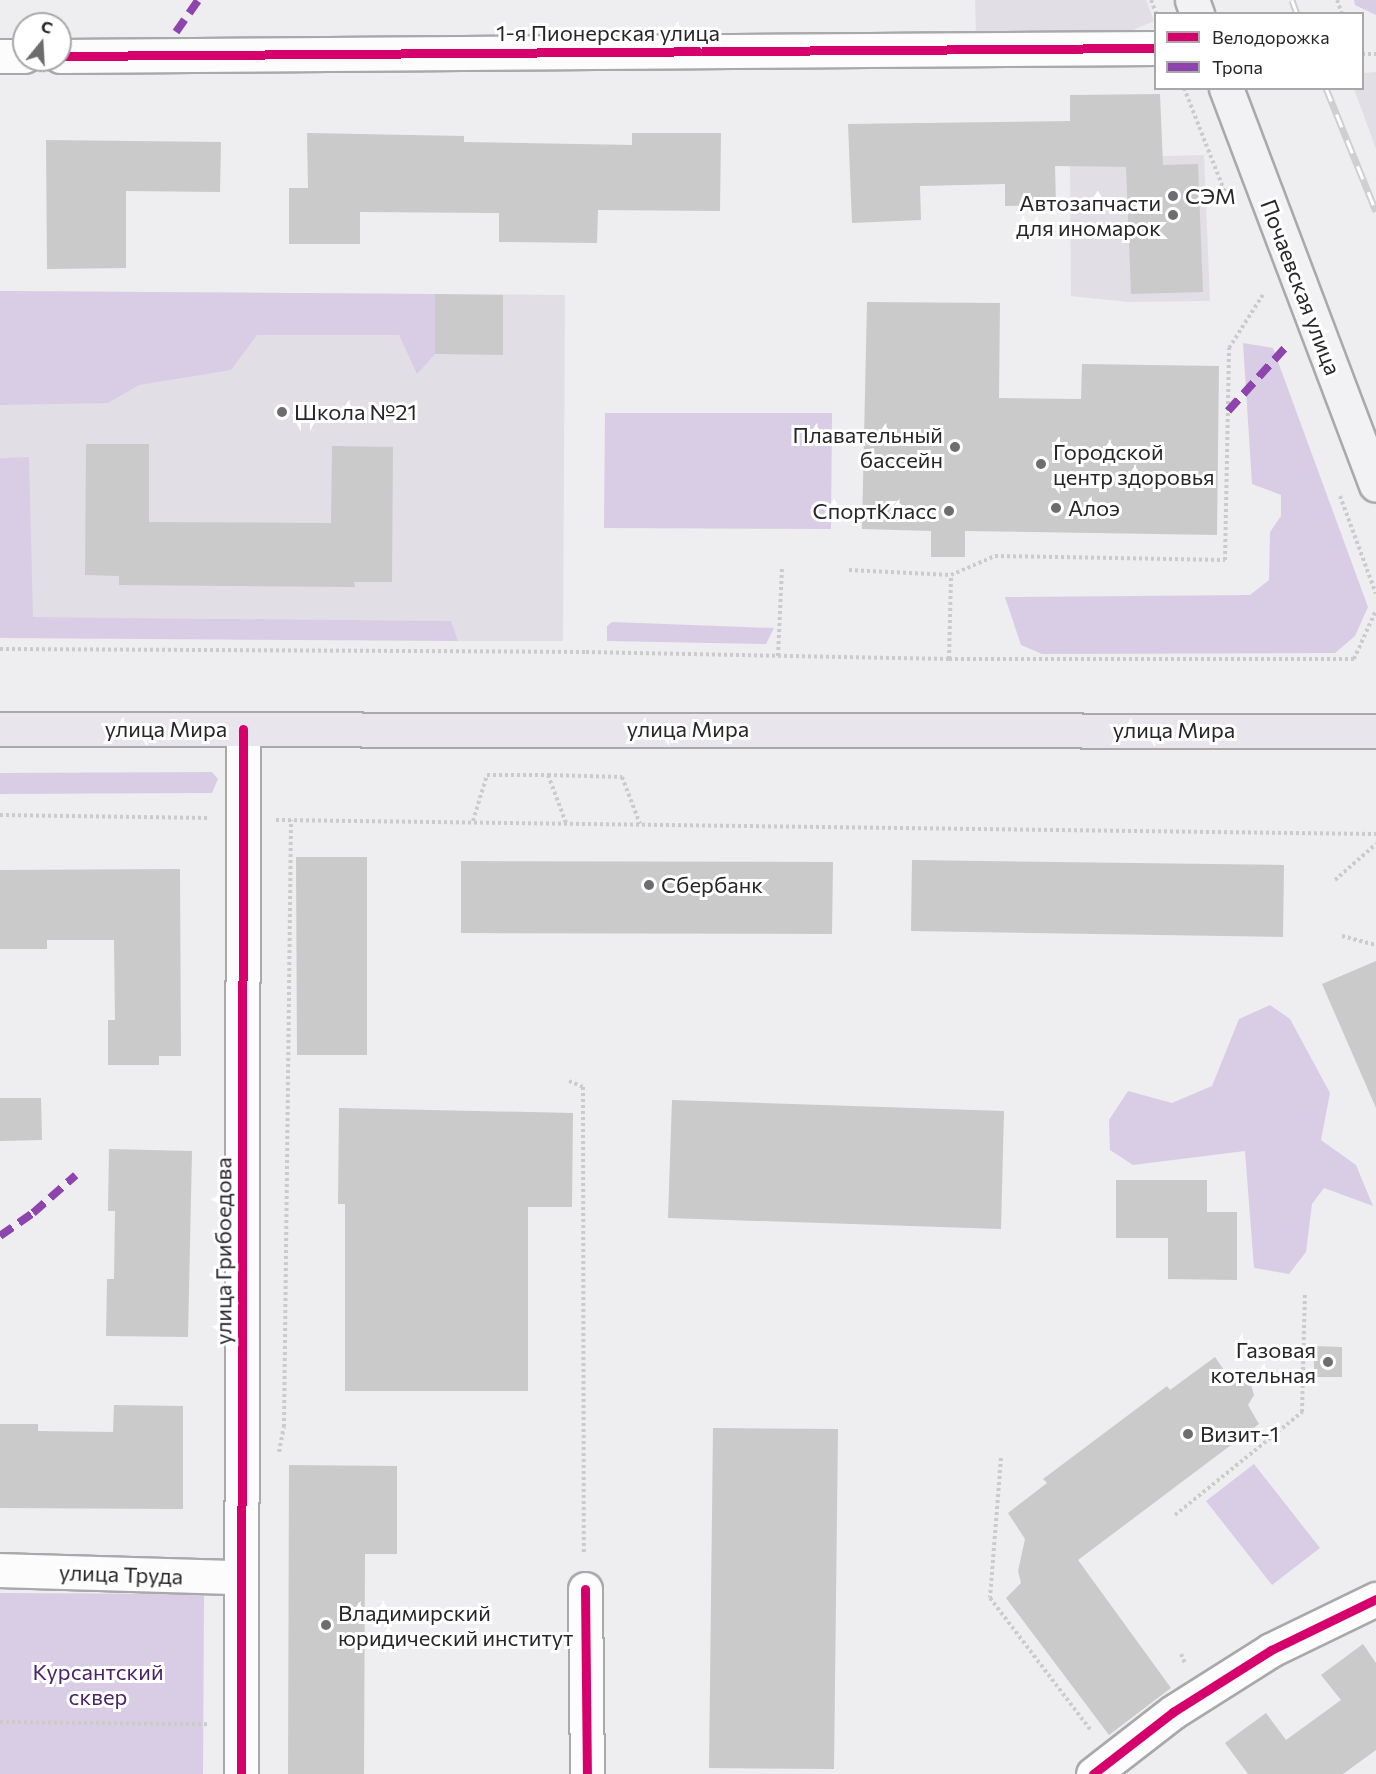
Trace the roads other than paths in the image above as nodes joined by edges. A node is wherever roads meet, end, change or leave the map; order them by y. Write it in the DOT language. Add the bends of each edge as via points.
graph roads {
  1 [pos="1154,48"];
  2 [pos="72,56"];
  3 [pos="1227,90"];
  4 [pos="1376,485"];
  5 [pos="0,729"];
  6 [pos="243,729"];
  7 [pos="1376,731"];
  8 [pos="0,1570"];
  9 [pos="241,1577"];
  10 [pos="585,1589"];
  11 [pos="1376,1599"];
  12 [pos="241,1774"];
  13 [pos="587,1774"];
  14 [pos="1093,1774"];
  1 -- 2 [label="street, 1-я Пионерская улица"];
  3 -- 4 [label="main road, Почаевская улица"];
  5 -- 6 [label="main road, улица Мира"];
  6 -- 7 [label="main road, улица Мира"];
  6 -- 9 [label="street, улица Грибоедова"];
  8 -- 9 [label="street, улица Труда"];
  9 -- 12 [label="street, улица Грибоедова"];
  10 -- 13 [label="street"];
  11 -- 14 [label="street" via="1270,1650 1173,1713"];
}
